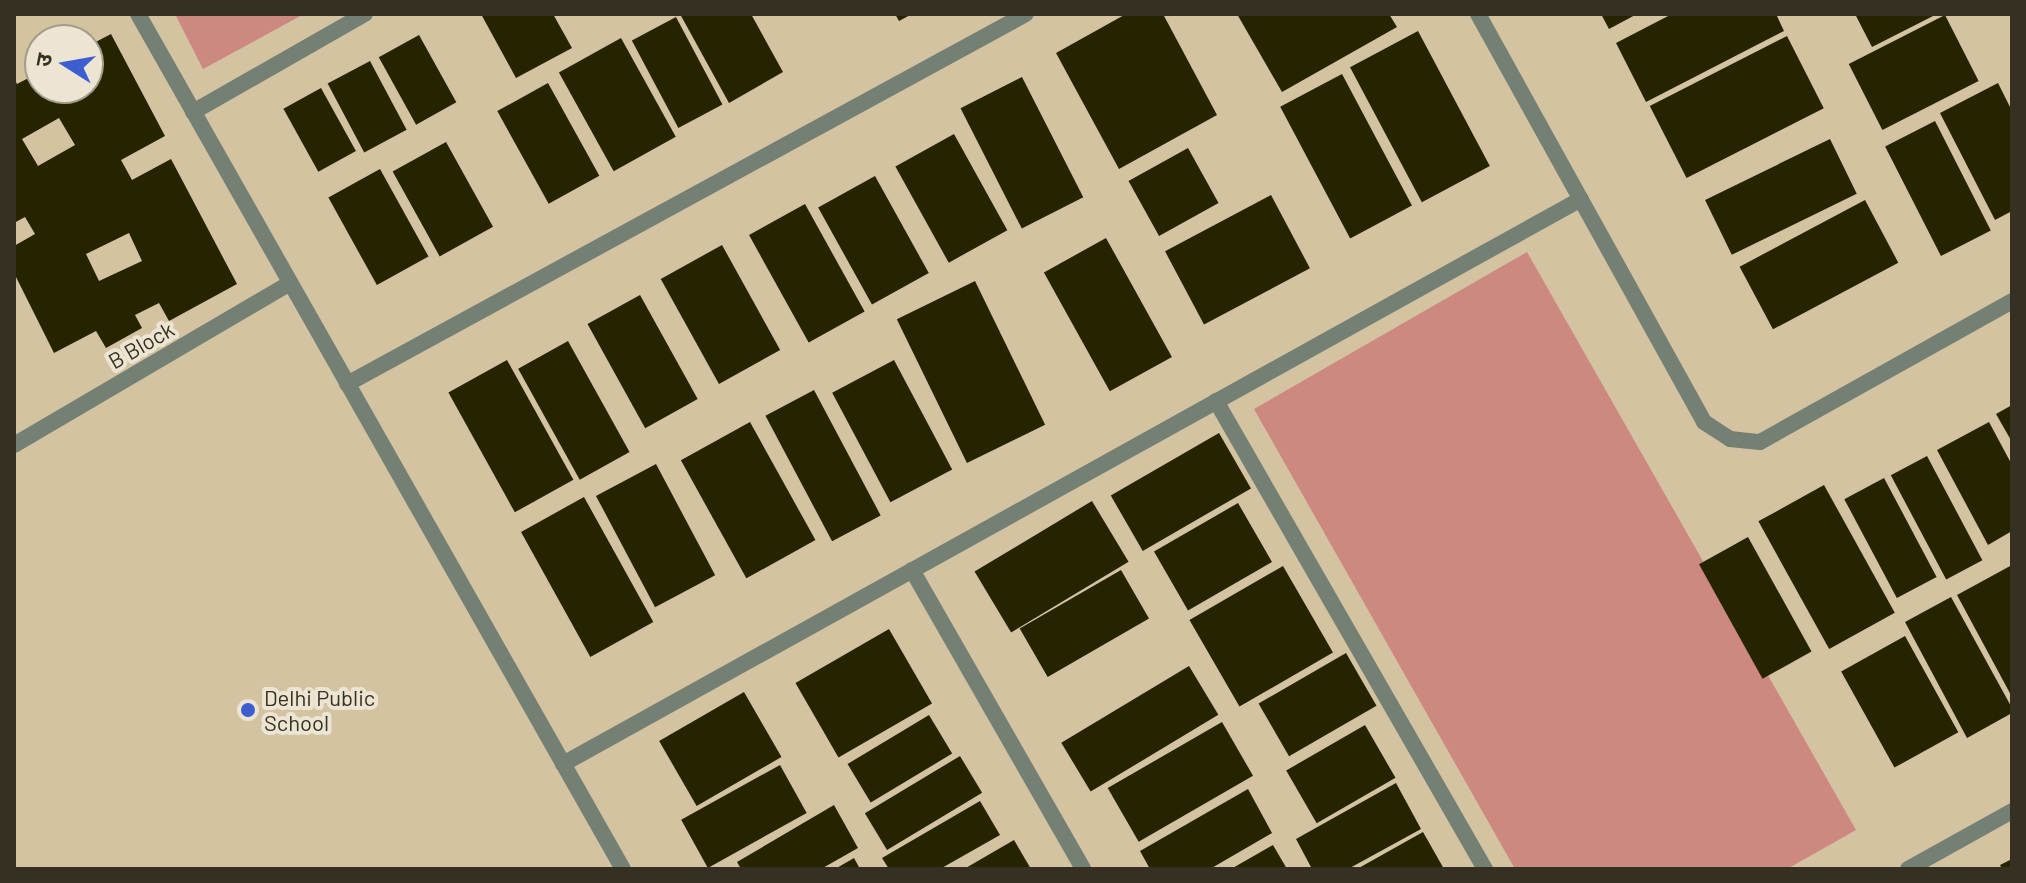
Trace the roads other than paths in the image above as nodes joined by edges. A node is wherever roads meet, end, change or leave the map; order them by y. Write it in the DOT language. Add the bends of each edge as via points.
graph roads {
  1 [pos="138,14"];
  2 [pos="365,14"];
  3 [pos="1026,14"];
  4 [pos="1478,14"];
  5 [pos="193,112"];
  6 [pos="1581,199"];
  7 [pos="290,283"];
  8 [pos="2012,301"];
  9 [pos="347,384"];
  10 [pos="1216,401"];
  11 [pos="14,445"];
  12 [pos="912,570"];
  13 [pos="563,764"];
  14 [pos="2012,811"];
  15 [pos="623,869"];
  16 [pos="1083,869"];
  17 [pos="1485,869"];
  18 [pos="1908,869"];
  1 -- 5 [label="street"];
  2 -- 5 [label="street"];
  3 -- 9 [label="street"];
  4 -- 6 [label="street"];
  5 -- 7 [label="street"];
  6 -- 8 [label="street" via="1704,422 1730,439 1760,442"];
  6 -- 10 [label="street"];
  7 -- 9 [label="street"];
  7 -- 11 [label="street, B Block"];
  9 -- 13 [label="street"];
  10 -- 12 [label="street"];
  10 -- 17 [label="street"];
  12 -- 13 [label="street"];
  12 -- 16 [label="street"];
  13 -- 15 [label="street"];
  14 -- 18 [label="street"];
}
